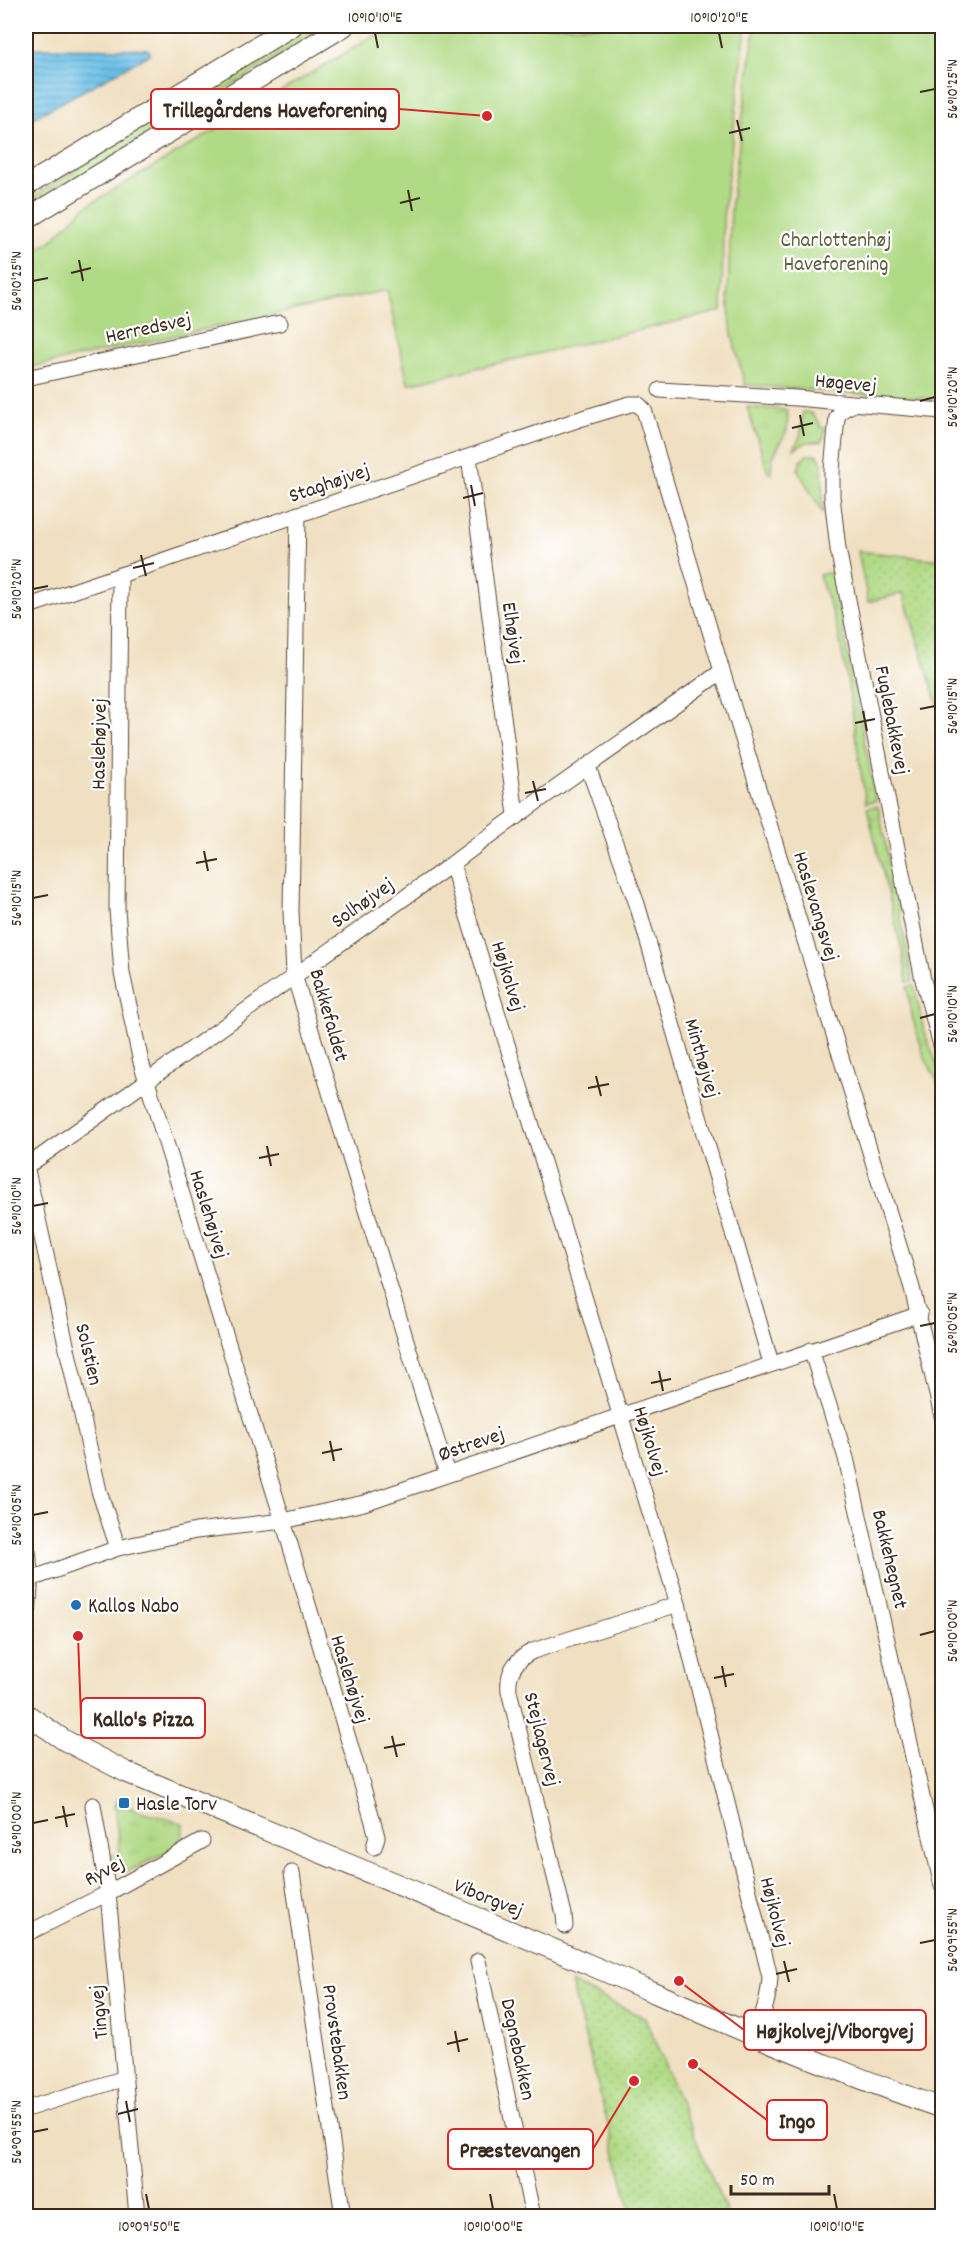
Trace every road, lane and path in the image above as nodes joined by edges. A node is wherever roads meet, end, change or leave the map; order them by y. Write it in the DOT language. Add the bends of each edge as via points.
graph roads {
  1 [pos="292,26"];
  2 [pos="344,26"];
  3 [pos="26,186"];
  4 [pos="26,219"];
  5 [pos="280,323"];
  6 [pos="26,378"];
  7 [pos="660,390"];
  8 [pos="854,404"];
  9 [pos="644,410"];
  10 [pos="942,411"];
  11 [pos="469,457"];
  12 [pos="298,514"];
  13 [pos="120,575"];
  14 [pos="26,607"];
  15 [pos="722,671"];
  16 [pos="588,767"];
  17 [pos="516,815"];
  18 [pos="452,864"];
  19 [pos="294,975"];
  20 [pos="942,1049"];
  21 [pos="147,1081"];
  22 [pos="26,1167"];
  23 [pos="920,1314"];
  24 [pos="811,1350"];
  25 [pos="771,1364"];
  26 [pos="621,1415"];
  27 [pos="942,1416"];
  28 [pos="447,1474"];
  29 [pos="283,1521"];
  30 [pos="118,1548"];
  31 [pos="26,1554"];
  32 [pos="28,1580"];
  33 [pos="678,1604"];
  34 [pos="26,1608"];
  35 [pos="26,1714"];
  36 [pos="93,1805"];
  37 [pos="202,1841"];
  38 [pos="374,1847"];
  39 [pos="292,1874"];
  40 [pos="942,1886"];
  41 [pos="108,1893"];
  42 [pos="565,1926"];
  43 [pos="26,1934"];
  44 [pos="478,1960"];
  45 [pos="755,2036"];
  46 [pos="125,2078"];
  47 [pos="942,2108"];
  48 [pos="26,2109"];
  49 [pos="137,2217"];
  50 [pos="343,2217"];
  51 [pos="533,2217"];
  1 -- 3 [label="street"];
  2 -- 4 [label="street"];
  5 -- 6 [label="street, Herredsvej"];
  7 -- 8 [label="street, Høgevej"];
  8 -- 10 [label="street, Høgevej"];
  8 -- 20 [label="street, Fuglebakkevej" via="837,417 832,496 837,549 914,936"];
  9 -- 11 [label="street, Staghøjvej" via="638,404 630,404"];
  9 -- 15 [label="street, Haslevangsvej"];
  11 -- 12 [label="street, Staghøjvej"];
  11 -- 17 [label="street, Elhøjvej"];
  12 -- 13 [label="street, Staghøjvej"];
  12 -- 19 [label="street, Bakkefaldet" via="291,911"];
  13 -- 14 [label="street, Staghøjvej"];
  13 -- 21 [label="street, Haslehøjvej" via="117,909 122,973"];
  15 -- 16 [label="street, Solhøjvej"];
  15 -- 23 [label="street, Haslevangsvej"];
  16 -- 17 [label="street, Solhøjvej"];
  16 -- 25 [label="street, Minthøjvej" via="637,904"];
  17 -- 18 [label="street, Solhøjvej"];
  18 -- 19 [label="street, Solhøjvej"];
  18 -- 26 [label="street, Højkolvej"];
  19 -- 21 [label="street, Solhøjvej"];
  19 -- 28 [label="street, Bakkefaldet"];
  21 -- 22 [label="street, Solhøjvej"];
  21 -- 29 [label="street, Haslehøjvej"];
  22 -- 30 [label="street, Solstien" via="99,1491"];
  23 -- 24 [label="street, Østrevej"];
  23 -- 27 [label="street, Haslevangsvej"];
  24 -- 25 [label="street, Østrevej"];
  24 -- 40 [label="street, Bakkehegnet" via="846,1458"];
  25 -- 26 [label="street, Østrevej"];
  26 -- 28 [label="street, Østrevej"];
  26 -- 33 [label="street, Højkolvej"];
  28 -- 29 [label="street, Østrevej" via="364,1503"];
  29 -- 30 [label="street, Østrevej" via="196,1531"];
  29 -- 38 [label="street, Haslehøjvej" via="377,1837"];
  30 -- 32 [label="street, Østrevej"];
  31 -- 32 [label="street"];
  32 -- 34 [label="street"];
  33 -- 42 [label="street, Stejlagervej" via="533,1651 518,1661 510,1673 509,1691"];
  33 -- 45 [label="street, Højkolvej" via="770,1977 766,2008"];
  35 -- 45 [label="street, Viborgvej" via="64,1740 126,1772"];
  36 -- 41 [label="street, Tingvej"];
  37 -- 41 [label="street, Ryvej"];
  39 -- 50 [label="street, Provstebakken"];
  41 -- 43 [label="street, Ryvej"];
  41 -- 46 [label="street, Tingvej"];
  44 -- 51 [label="street, Degnebakken"];
  45 -- 47 [label="street, Viborgvej"];
  46 -- 48 [label="street"];
  46 -- 49 [label="street, Tingvej"];
}
